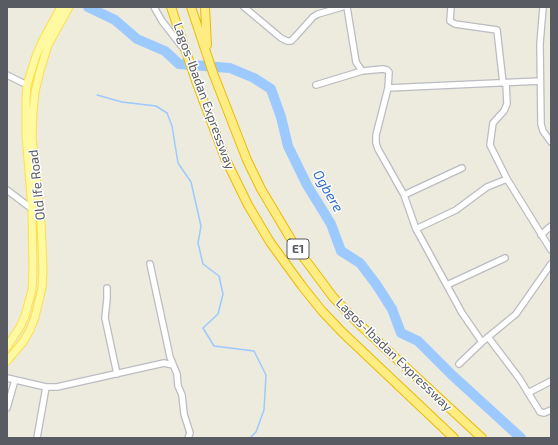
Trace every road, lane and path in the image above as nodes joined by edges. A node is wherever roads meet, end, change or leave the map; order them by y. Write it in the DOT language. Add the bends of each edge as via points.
graph roads {
  1 [pos="61,7"];
  2 [pos="69,7"];
  3 [pos="154,7"];
  4 [pos="171,7"];
  5 [pos="191,7"];
  6 [pos="205,7"];
  7 [pos="244,7"];
  8 [pos="342,7"];
  9 [pos="346,7"];
  10 [pos="451,7"];
  11 [pos="543,7"];
  12 [pos="186,52"];
  13 [pos="208,58"];
  14 [pos="362,71"];
  15 [pos="7,74"];
  16 [pos="540,81"];
  17 [pos="504,83"];
  18 [pos="27,85"];
  19 [pos="316,85"];
  20 [pos="388,88"];
  21 [pos="551,142"];
  22 [pos="462,168"];
  23 [pos="507,179"];
  24 [pos="7,190"];
  25 [pos="404,195"];
  26 [pos="32,209"];
  27 [pos="41,222"];
  28 [pos="32,223"];
  29 [pos="551,226"];
  30 [pos="416,229"];
  31 [pos="541,235"];
  32 [pos="551,250"];
  33 [pos="505,258"];
  34 [pos="150,264"];
  35 [pos="551,264"];
  36 [pos="447,285"];
  37 [pos="107,288"];
  38 [pos="488,337"];
  39 [pos="482,342"];
  40 [pos="7,347"];
  41 [pos="170,357"];
  42 [pos="7,361"];
  43 [pos="164,363"];
  44 [pos="173,364"];
  45 [pos="459,364"];
  46 [pos="117,374"];
  47 [pos="7,378"];
  48 [pos="15,380"];
  49 [pos="551,381"];
  50 [pos="46,387"];
  51 [pos="528,392"];
  52 [pos="7,408"];
  53 [pos="551,410"];
  54 [pos="37,438"];
  55 [pos="188,438"];
  56 [pos="454,438"];
  57 [pos="482,438"];
  1 -- 18 [label="main road, Old Ife Road" via="42,42"];
  2 -- 27 [label="main road, Old Ife Road" via="48,45 35,92 32,137"];
  3 -- 12 [label="street"];
  4 -- 12 [label="highway, Lagos-Ibadan Expressway / E1"];
  5 -- 13 [label="highway, Lagos-Ibadan Expressway / E1"];
  6 -- 13 [label="highway"];
  7 -- 8 [label="street" via="287,41 295,37 314,16"];
  9 -- 14 [label="street" via="356,62"];
  10 -- 17 [label="street" via="450,21 455,24 497,30"];
  11 -- 16 [label="street"];
  12 -- 56 [label="highway, Lagos-Ibadan Expressway / E1" via="225,158 248,205 285,263 322,311 343,333"];
  13 -- 57 [label="highway, Lagos-Ibadan Expressway / E1" via="234,129 261,189 312,268 333,297 358,323"];
  14 -- 19 [label="street"];
  14 -- 20 [label="street" via="387,70"];
  15 -- 18 [label="street"];
  16 -- 17 [label="street"];
  16 -- 21 [label="street" via="541,124"];
  17 -- 20 [label="street"];
  17 -- 23 [label="street" via="507,104 493,123 490,141 491,149"];
  18 -- 26 [label="main road, Old Ife Road" via="26,135"];
  20 -- 25 [label="street" via="376,143"];
  22 -- 25 [label="street"];
  23 -- 30 [label="street" via="488,187 456,210"];
  23 -- 31 [label="street"];
  24 -- 26 [label="street"];
  25 -- 30 [label="street"];
  26 -- 28 [label="main road, Old Ife Road"];
  27 -- 28 [label="main road"];
  27 -- 42 [label="main road, Old Ife Road" via="42,288 30,330"];
  28 -- 40 [label="main road, Old Ife Road" via="32,290 25,316"];
  29 -- 31 [label="street"];
  30 -- 36 [label="street"];
  31 -- 32 [label="street"];
  33 -- 36 [label="street"];
  34 -- 41 [label="street"];
  35 -- 38 [label="street" via="516,314"];
  36 -- 39 [label="street" via="470,327"];
  37 -- 46 [label="street" via="105,318"];
  38 -- 39 [label="street"];
  38 -- 51 [label="street"];
  39 -- 45 [label="street"];
  41 -- 43 [label="street"];
  41 -- 44 [label="street"];
  43 -- 44 [label="street"];
  43 -- 46 [label="street"];
  44 -- 55 [label="street" via="190,433"];
  46 -- 50 [label="street"];
  47 -- 48 [label="street"];
  48 -- 50 [label="street"];
  48 -- 52 [label="street"];
  49 -- 51 [label="street"];
  50 -- 54 [label="street"];
  51 -- 53 [label="street" via="540,412"];
}
